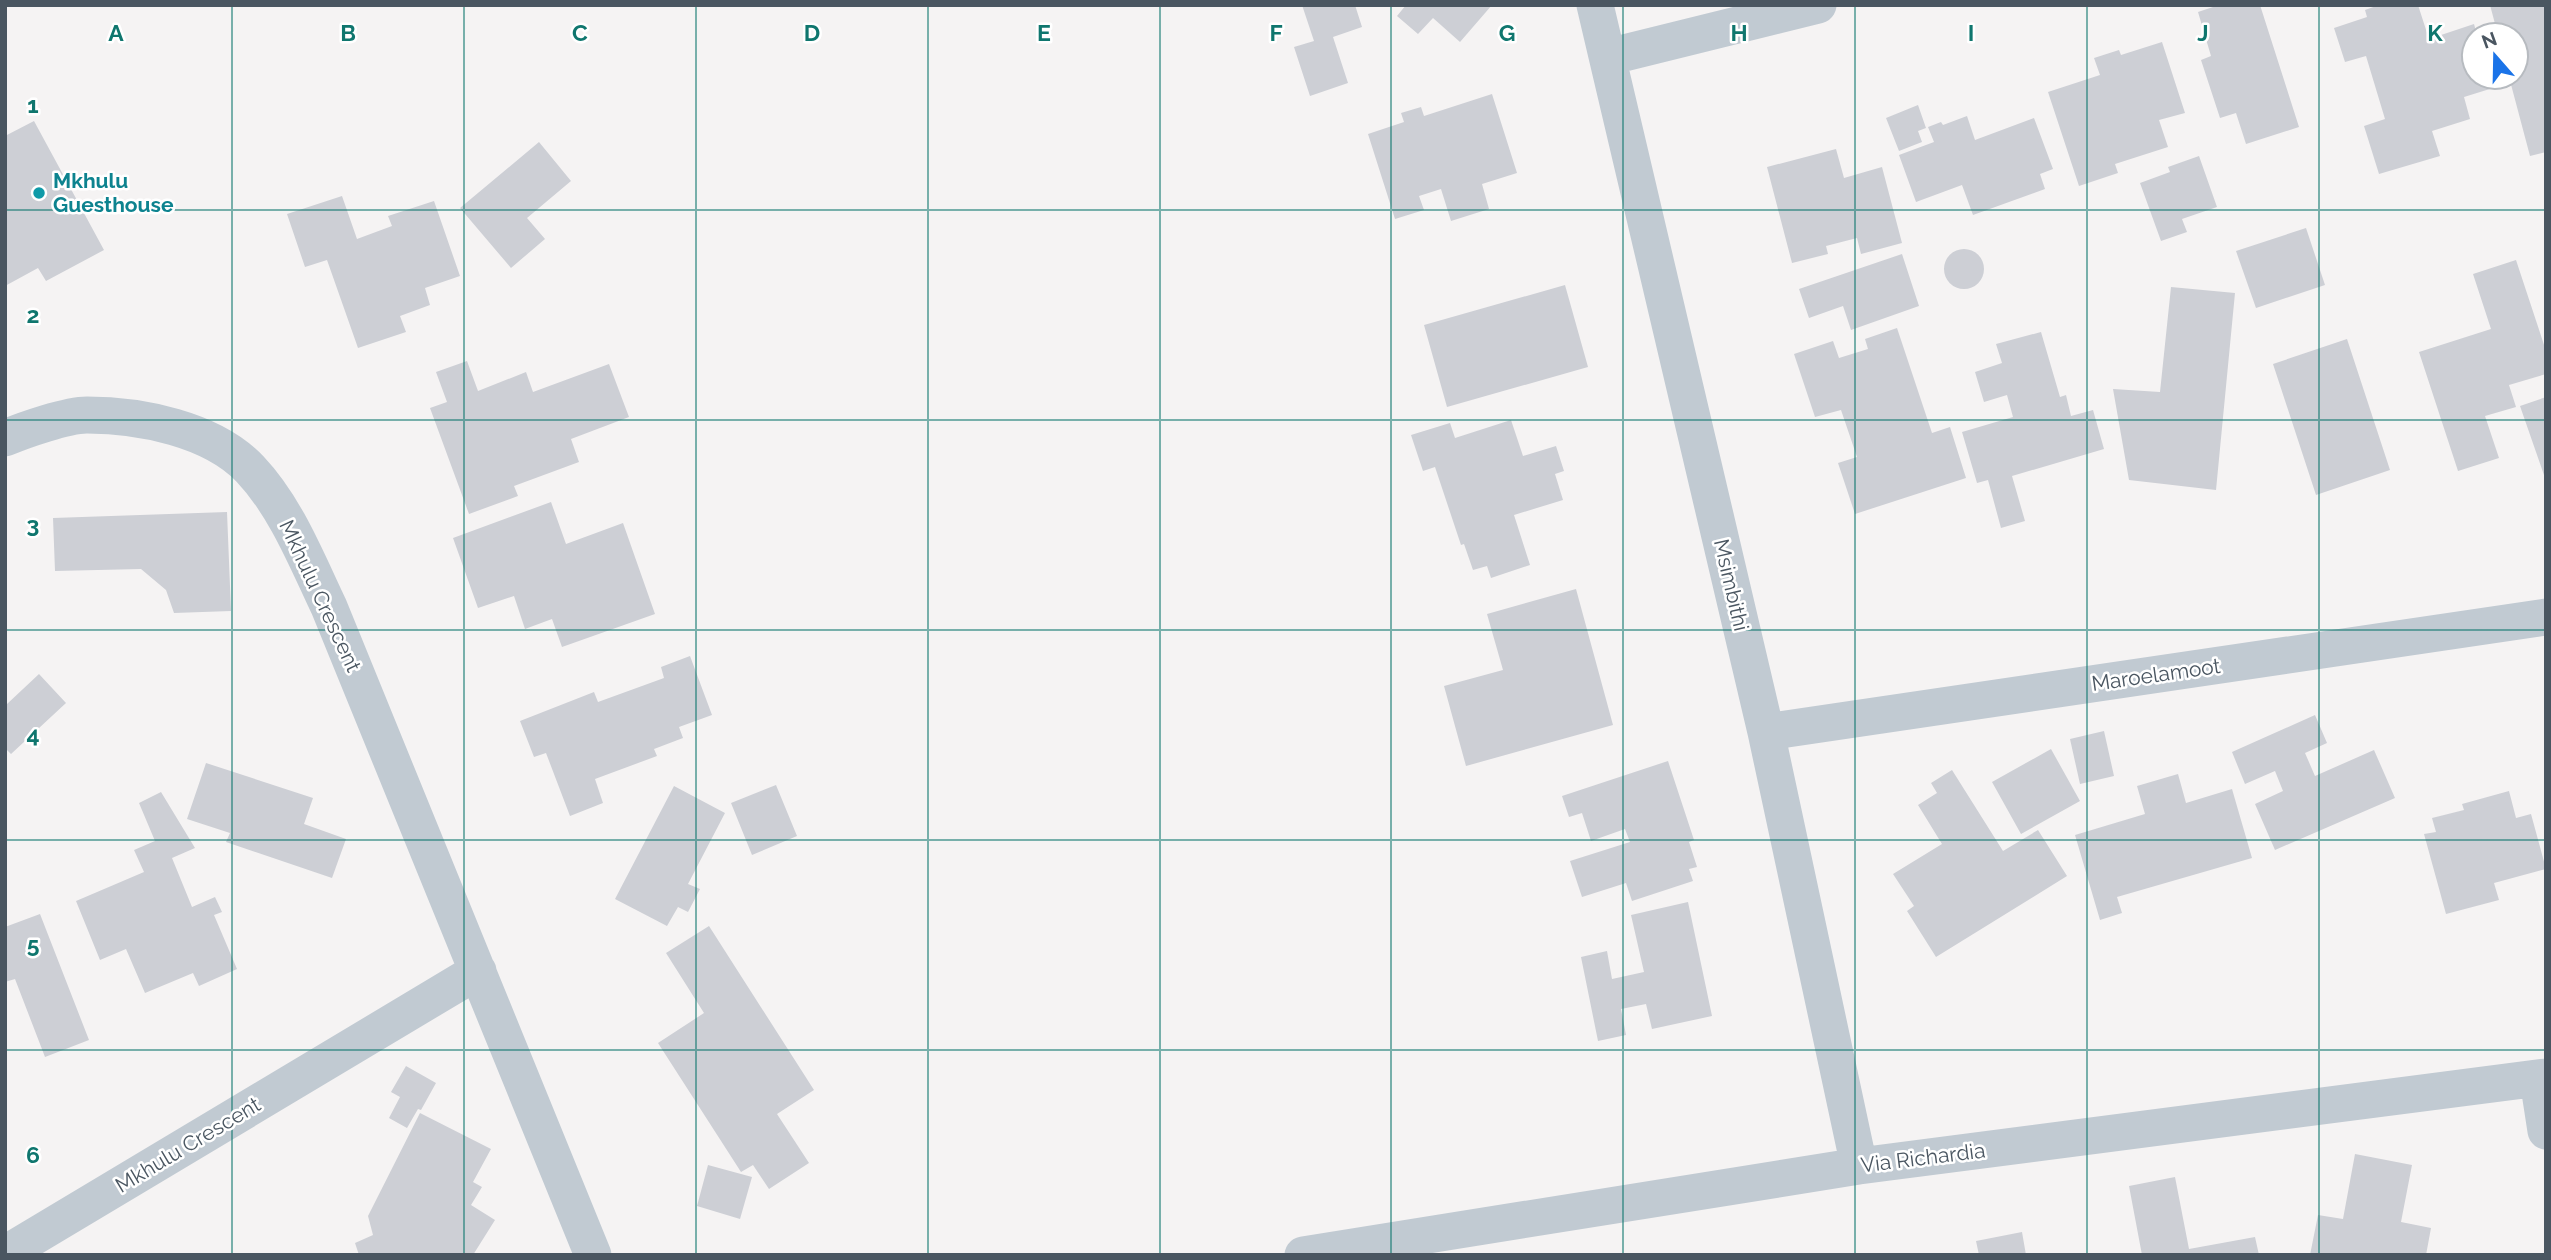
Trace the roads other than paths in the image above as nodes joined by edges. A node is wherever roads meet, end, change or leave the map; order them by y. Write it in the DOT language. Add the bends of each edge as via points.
graph roads {
  1 [pos="1595,5"];
  2 [pos="1818,5"];
  3 [pos="1608,57"];
  4 [pos="5,438"];
  5 [pos="2546,617"];
  6 [pos="1766,732"];
  7 [pos="478,971"];
  8 [pos="2542,1078"];
  9 [pos="2546,1131"];
  10 [pos="1859,1166"];
  11 [pos="5,1254"];
  12 [pos="593,1255"];
  13 [pos="1303,1255"];
  1 -- 3 [label="street, Msimbithi"];
  2 -- 3 [label="street"];
  3 -- 6 [label="street, Msimbithi"];
  4 -- 7 [label="street, Mkhulu Crescent" via="84,415 148,419 212,441 250,468 287,519 329,607"];
  5 -- 6 [label="street, Maroelamoot"];
  6 -- 10 [label="street, Msimbithi"];
  7 -- 11 [label="street, Mkhulu Crescent"];
  7 -- 12 [label="street, Mkhulu Crescent"];
  8 -- 9 [label="street"];
  8 -- 10 [label="street, Via Richardia"];
  10 -- 13 [label="street, Via Richardia"];
}
